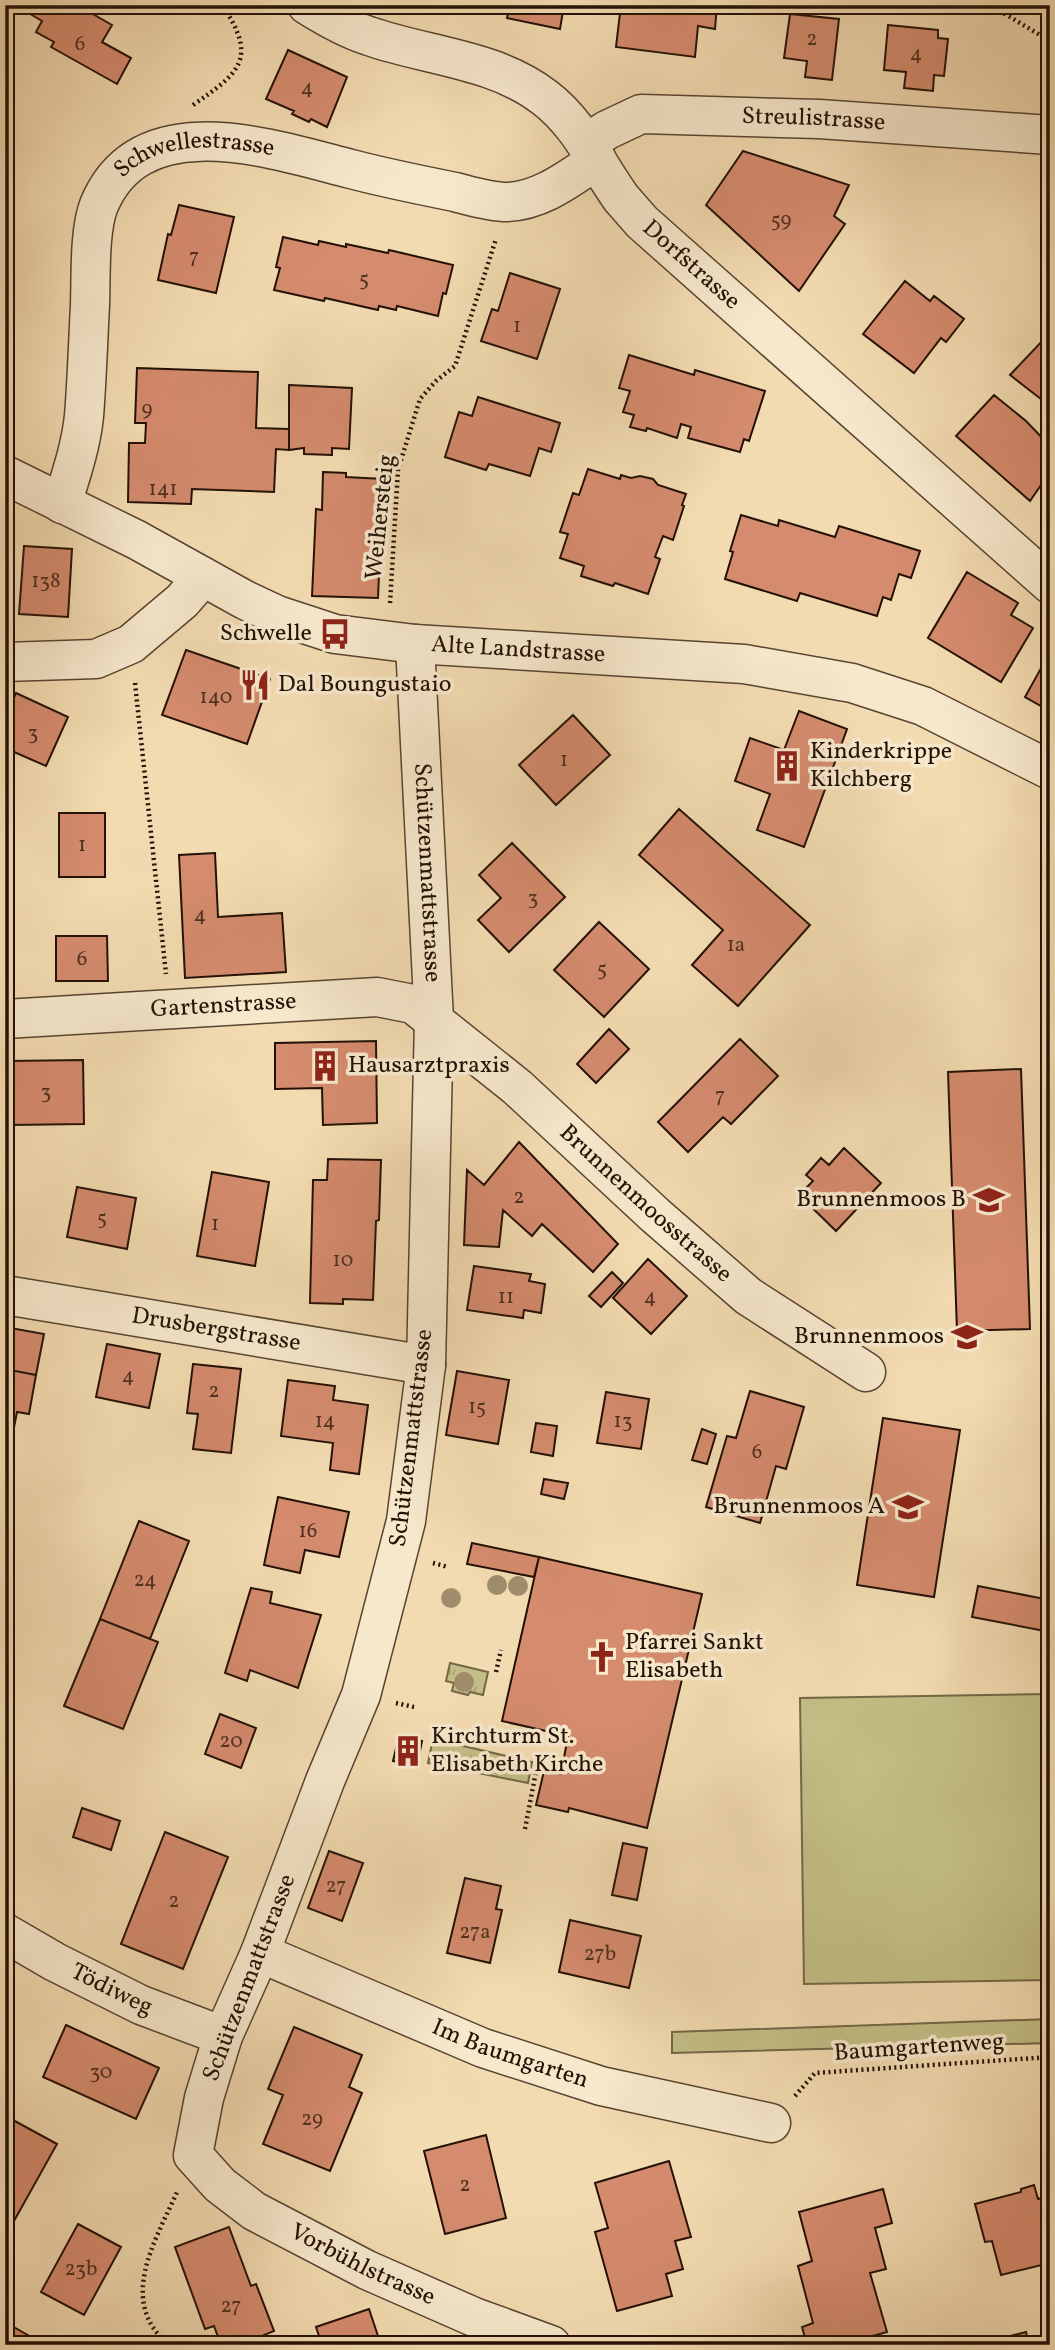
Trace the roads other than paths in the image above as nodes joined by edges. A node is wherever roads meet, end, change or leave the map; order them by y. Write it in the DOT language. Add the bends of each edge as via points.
graph roads {
  1 [pos="307,5"];
  2 [pos="1050,135"];
  3 [pos="592,152"];
  4 [pos="5,475"];
  5 [pos="62,504"];
  6 [pos="203,577"];
  7 [pos="1050,584"];
  8 [pos="415,644"];
  9 [pos="5,662"];
  10 [pos="1050,770"];
  11 [pos="5,1019"];
  12 [pos="434,1020"];
  13 [pos="5,1295"];
  14 [pos="426,1365"];
  15 [pos="866,1372"];
  16 [pos="5,1933"];
  17 [pos="260,1954"];
  18 [pos="223,2036"];
  19 [pos="771,2123"];
  20 [pos="193,2155"];
  21 [pos="551,2345"];
  1 -- 3 [label="street, Dorfstrasse" via="369,36 498,72 525,84 568,120"];
  2 -- 3 [label="street, Streulistrasse" via="820,119 640,114 622,121"];
  3 -- 5 [label="street, Schwellestrasse" via="540,194 506,202 258,145 217,140 184,143 132,162 116,176 98,208 84,418"];
  3 -- 7 [label="street, Dorfstrasse" via="642,222"];
  4 -- 5 [label="street, Alte Landstrasse"];
  5 -- 6 [label="street, Alte Landstrasse"];
  6 -- 8 [label="street, Alte Landstrasse" via="277,615 324,631"];
  6 -- 9 [label="street" via="131,644 96,659"];
  8 -- 10 [label="street, Alte Landstrasse" via="744,664 852,683 923,706"];
  8 -- 12 [label="street, Schützenmattstrasse"];
  11 -- 12 [label="street, Gartenstrasse" via="377,997 413,1004"];
  12 -- 14 [label="street, Schützenmattstrasse"];
  12 -- 15 [label="street, Brunnenmoosstrasse" via="517,1087 748,1296"];
  13 -- 14 [label="street, Drusbergstrasse"];
  14 -- 17 [label="street, Schützenmattstrasse" via="406,1521 379,1633 361,1695"];
  16 -- 18 [label="street, Tödiweg" via="141,2005"];
  17 -- 18 [label="street, Schützenmattstrasse"];
  17 -- 19 [label="street, Im Baumgarten" via="483,2048 601,2086"];
  18 -- 20 [label="street, Schützenmattstrasse"];
  20 -- 21 [label="street, Vorbühlstrasse" via="220,2185 254,2211 367,2270"];
}
